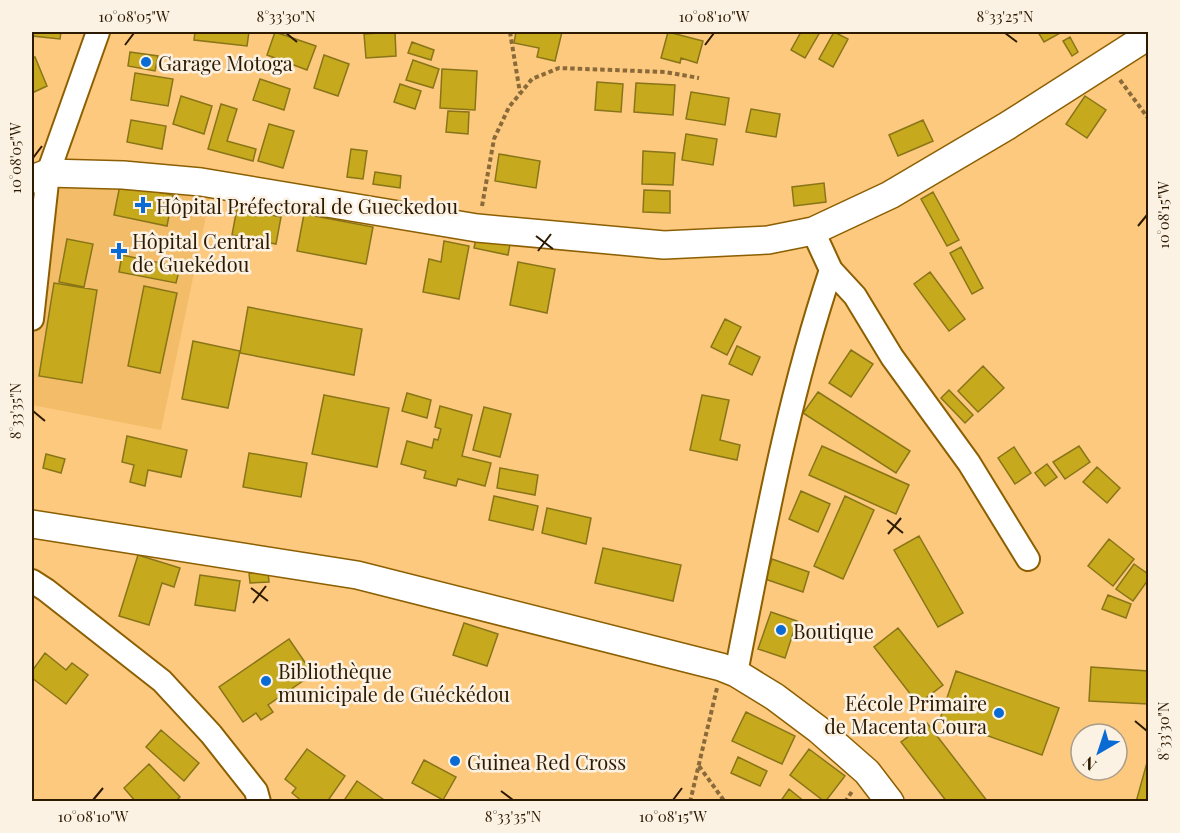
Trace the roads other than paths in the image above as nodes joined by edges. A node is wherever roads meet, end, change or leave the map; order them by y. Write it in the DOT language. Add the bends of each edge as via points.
graph roads {
  1 [pos="98,32"];
  2 [pos="1149,36"];
  3 [pos="40,176"];
  4 [pos="813,231"];
  5 [pos="831,270"];
  6 [pos="32,319"];
  7 [pos="32,524"];
  8 [pos="1028,559"];
  9 [pos="32,581"];
  10 [pos="729,670"];
  11 [pos="263,798"];
  12 [pos="890,801"];
  1 -- 3 [label="street"];
  2 -- 4 [label="main road" via="890,195"];
  3 -- 4 [label="main road" via="123,175 201,182 477,228 664,245 768,240"];
  3 -- 6 [label="street"];
  4 -- 5 [label="street"];
  5 -- 8 [label="street" via="855,296 892,357 969,463"];
  5 -- 10 [label="street" via="779,457"];
  7 -- 10 [label="main road" via="357,575"];
  9 -- 11 [label="street" via="162,681"];
  10 -- 12 [label="main road" via="775,697 819,730 867,772"];
}
